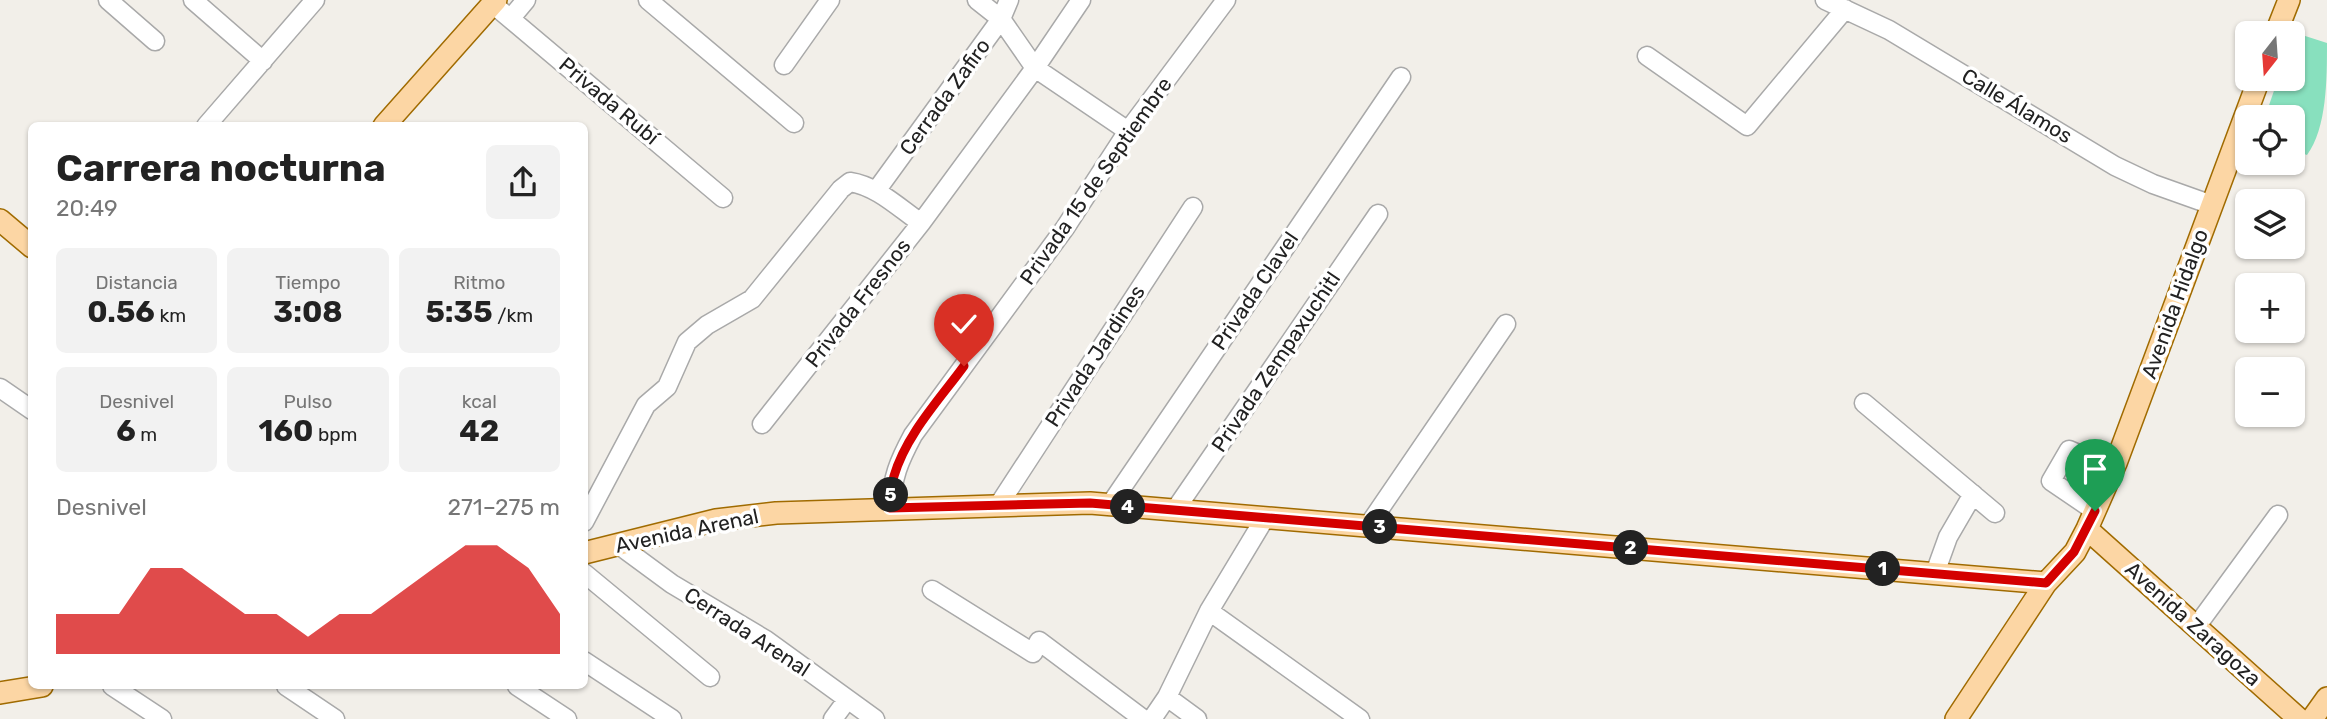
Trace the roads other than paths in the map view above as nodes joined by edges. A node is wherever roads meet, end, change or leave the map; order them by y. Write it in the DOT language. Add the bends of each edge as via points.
graph roads {
  1 [pos="108,0"];
  2 [pos="193,0"];
  3 [pos="314,0"];
  4 [pos="526,0"];
  5 [pos="648,0"];
  6 [pos="830,0"];
  7 [pos="977,0"];
  8 [pos="1009,0"];
  9 [pos="1081,0"];
  10 [pos="1226,0"];
  11 [pos="1825,0"];
  12 [pos="2289,0"];
  13 [pos="495,2"];
  14 [pos="1845,9"];
  15 [pos="511,18"];
  16 [pos="1000,19"];
  17 [pos="2281,21"];
  18 [pos="155,41"];
  19 [pos="1647,56"];
  20 [pos="263,61"];
  21 [pos="784,65"];
  22 [pos="1035,68"];
  23 [pos="1401,77"];
  24 [pos="2255,91"];
  25 [pos="210,122"];
  26 [pos="388,122"];
  27 [pos="794,122"];
  28 [pos="1128,131"];
  29 [pos="876,191"];
  30 [pos="723,198"];
  31 [pos="2212,205"];
  32 [pos="1193,207"];
  33 [pos="1378,214"];
  34 [pos="0,220"];
  35 [pos="921,223"];
  36 [pos="28,244"];
  37 [pos="1506,324"];
  38 [pos="0,388"];
  39 [pos="1864,403"];
  40 [pos="28,408"];
  41 [pos="762,424"];
  42 [pos="2113,469"];
  43 [pos="1972,494"];
  44 [pos="1110,505"];
  45 [pos="998,506"];
  46 [pos="890,508"];
  47 [pos="1175,510"];
  48 [pos="1995,513"];
  49 [pos="588,514"];
  50 [pos="2278,515"];
  51 [pos="1265,518"];
  52 [pos="2091,520"];
  53 [pos="1368,526"];
  54 [pos="619,545"];
  55 [pos="588,552"];
  56 [pos="1935,573"];
  57 [pos="588,576"];
  58 [pos="2046,583"];
  59 [pos="932,590"];
  60 [pos="1209,611"];
  61 [pos="2196,627"];
  62 [pos="588,664"];
  63 [pos="710,677"];
  64 [pos="28,688"];
  65 [pos="117,689"];
  66 [pos="290,689"];
  67 [pos="522,689"];
  68 [pos="0,693"];
  69 [pos="1167,697"];
  70 [pos="2327,698"];
  71 [pos="847,699"];
  72 [pos="162,719"];
  73 [pos="335,719"];
  74 [pos="567,719"];
  75 [pos="672,719"];
  76 [pos="833,719"];
  77 [pos="875,719"];
  78 [pos="1143,719"];
  79 [pos="1152,719"];
  80 [pos="1197,719"];
  81 [pos="1360,719"];
  82 [pos="1956,719"];
  83 [pos="2299,719"];
  84 [pos="2312,719"];
  1 -- 18 [label="street"];
  2 -- 20 [label="street"];
  3 -- 20 [label="street"];
  4 -- 15 [label="street"];
  5 -- 27 [label="street"];
  6 -- 21 [label="street"];
  7 -- 16 [label="street"];
  8 -- 16 [label="street, Cerrada Zafiro"];
  9 -- 22 [label="street"];
  10 -- 28 [label="street, Privada 15 de Septiembre"];
  11 -- 14 [label="street, Calle Álamos"];
  12 -- 17 [label="main road"];
  13 -- 15 [label="street, Privada Rubí"];
  13 -- 26 [label="main road"];
  14 -- 19 [label="street" via="1747,126"];
  14 -- 31 [label="street, Calle Álamos" via="1889,30 2115,166"];
  15 -- 30 [label="street, Privada Rubí"];
  16 -- 22 [label="street"];
  16 -- 29 [label="street, Cerrada Zafiro"];
  20 -- 25 [label="street"];
  22 -- 28 [label="street"];
  22 -- 35 [label="street"];
  23 -- 44 [label="street, Privada Clavel"];
  24 -- 31 [label="main road, Avenida Hidalgo"];
  28 -- 46 [label="street, Privada 15 de Septiembre" via="1065,228 913,435 893,478"];
  29 -- 35 [label="street, Privada Fresnos"];
  29 -- 49 [label="street, Privada Fresnos" via="850,182 841,189 752,299 687,342 667,387 646,405"];
  31 -- 42 [label="main road, Avenida Hidalgo"];
  32 -- 45 [label="street, Privada Jardines"];
  33 -- 47 [label="street, Privada Zempaxuchitl"];
  34 -- 36 [label="main road"];
  35 -- 41 [label="street, Privada Fresnos"];
  37 -- 53 [label="street"];
  38 -- 40 [label="street"];
  39 -- 43 [label="street"];
  42 -- 52 [label="main road, Avenida Hidalgo"];
  42 -- 52 [label="street" via="2069,450 2051,481"];
  43 -- 48 [label="street"];
  43 -- 56 [label="street"];
  44 -- 45 [label="main road, Avenida Arenal"];
  44 -- 47 [label="main road, Avenida Arenal"];
  45 -- 46 [label="main road, Avenida Arenal"];
  46 -- 54 [label="main road, Avenida Arenal" via="716,520"];
  47 -- 51 [label="main road, Avenida Arenal"];
  50 -- 61 [label="street"];
  51 -- 53 [label="main road, Avenida Arenal"];
  51 -- 60 [label="street"];
  52 -- 58 [label="main road, Avenida Hidalgo" via="2074,552"];
  52 -- 61 [label="main road, Avenida Zaragoza"];
  53 -- 56 [label="main road, Avenida Arenal"];
  54 -- 55 [label="main road, Avenida Arenal"];
  54 -- 71 [label="street, Cerrada Arenal" via="672,584 766,640"];
  56 -- 58 [label="main road, Avenida Arenal"];
  57 -- 63 [label="street"];
  58 -- 82 [label="main road, Avenida Hidalgo"];
  59 -- 78 [label="street" via="1033,653 1039,641"];
  60 -- 69 [label="street"];
  60 -- 81 [label="street"];
  61 -- 83 [label="main road, Avenida Zaragoza"];
  62 -- 75 [label="street"];
  64 -- 68 [label="main road"];
  65 -- 72 [label="street"];
  66 -- 73 [label="street"];
  67 -- 74 [label="street"];
  69 -- 79 [label="street"];
  69 -- 80 [label="street"];
  70 -- 84 [label="main road"];
  71 -- 76 [label="street"];
  71 -- 77 [label="street, Cerrada Arenal"];
}
